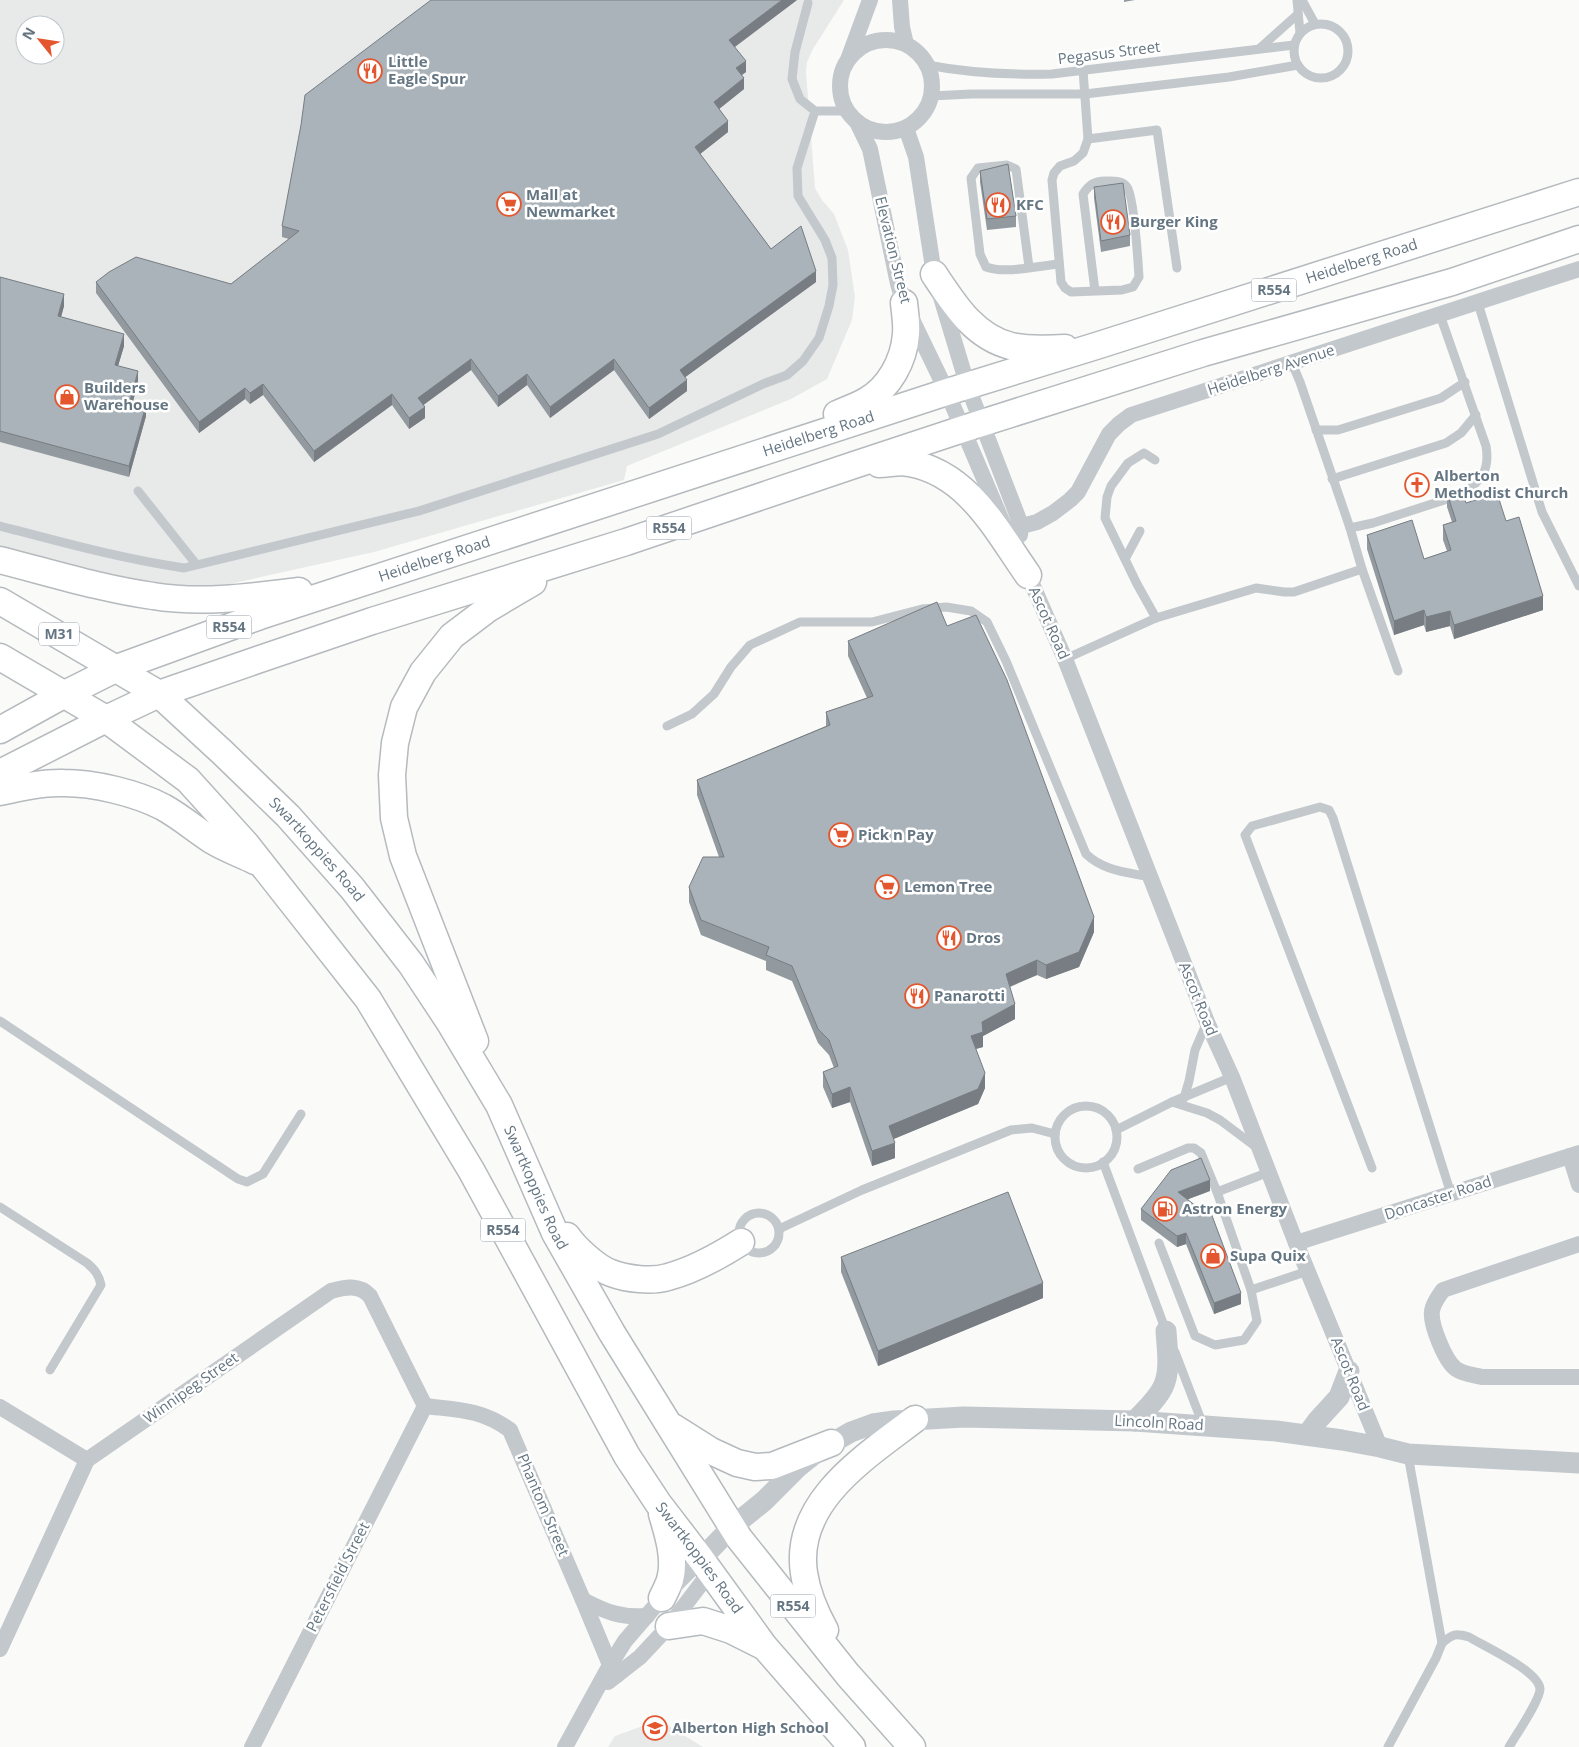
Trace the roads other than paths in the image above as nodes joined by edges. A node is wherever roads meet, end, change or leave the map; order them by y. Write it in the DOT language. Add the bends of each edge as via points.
graph roads {
  1 [pos="870,0"];
  2 [pos="900,0"];
  3 [pos="1297,0"];
  4 [pos="1302,0"];
  5 [pos="808,3"];
  6 [pos="1298,14"];
  7 [pos="1315,24"];
  8 [pos="1300,33"];
  9 [pos="906,44"];
  10 [pos="1294,45"];
  11 [pos="1260,48"];
  12 [pos="846,63"];
  13 [pos="927,65"];
  14 [pos="1298,65"];
  15 [pos="1083,70"];
  16 [pos="1085,94"];
  17 [pos="931,96"];
  18 [pos="815,111"];
  19 [pos="852,117"];
  20 [pos="906,128"];
  21 [pos="1088,139"];
  22 [pos="1579,192"];
  23 [pos="1579,239"];
  24 [pos="1059,264"];
  25 [pos="1029,267"];
  26 [pos="1177,268"];
  27 [pos="1579,269"];
  28 [pos="934,274"];
  29 [pos="1095,291"];
  30 [pos="1478,302"];
  31 [pos="904,303"];
  32 [pos="1440,315"];
  33 [pos="1096,346"];
  34 [pos="1292,363"];
  35 [pos="1465,382"];
  36 [pos="958,389"];
  37 [pos="1476,415"];
  38 [pos="972,427"];
  39 [pos="1316,430"];
  40 [pos="1155,460"];
  41 [pos="720,466"];
  42 [pos="850,466"];
  43 [pos="1332,479"];
  44 [pos="138,491"];
  45 [pos="0,526"];
  46 [pos="1014,528"];
  47 [pos="1350,528"];
  48 [pos="1140,531"];
  49 [pos="575,558"];
  50 [pos="1125,559"];
  51 [pos="0,560"];
  52 [pos="196,564"];
  53 [pos="1362,569"];
  54 [pos="1028,575"];
  55 [pos="1579,586"];
  56 [pos="342,588"];
  57 [pos="0,601"];
  58 [pos="1156,618"];
  59 [pos="0,657"];
  60 [pos="1065,660"];
  61 [pos="116,668"];
  62 [pos="1398,671"];
  63 [pos="65,694"];
  64 [pos="159,694"];
  65 [pos="106,719"];
  66 [pos="667,726"];
  67 [pos="0,730"];
  68 [pos="0,773"];
  69 [pos="0,792"];
  70 [pos="262,864"];
  71 [pos="1150,877"];
  72 [pos="0,1021"];
  73 [pos="1207,1022"];
  74 [pos="1232,1077"];
  75 [pos="1184,1098"];
  76 [pos="1172,1102"];
  77 [pos="499,1105"];
  78 [pos="301,1114"];
  79 [pos="1116,1130"];
  80 [pos="1055,1134"];
  81 [pos="1260,1150"];
  82 [pos="1574,1154"];
  83 [pos="1103,1162"];
  84 [pos="1372,1168"];
  85 [pos="1138,1169"];
  86 [pos="1269,1172"];
  87 [pos="1579,1185"];
  88 [pos="1217,1192"];
  89 [pos="1451,1194"];
  90 [pos="541,1201"];
  91 [pos="0,1207"];
  92 [pos="779,1229"];
  93 [pos="741,1242"];
  94 [pos="1159,1243"];
  95 [pos="1296,1243"];
  96 [pos="1579,1244"];
  97 [pos="1308,1271"];
  98 [pos="1251,1290"];
  99 [pos="1166,1331"];
  100 [pos="50,1370"];
  101 [pos="1349,1371"];
  102 [pos="1579,1377"];
  103 [pos="424,1406"];
  104 [pos="0,1408"];
  105 [pos="915,1419"];
  106 [pos="1135,1421"];
  107 [pos="668,1424"];
  108 [pos="1203,1425"];
  109 [pos="1307,1435"];
  110 [pos="831,1443"];
  111 [pos="1380,1447"];
  112 [pos="1408,1454"];
  113 [pos="87,1460"];
  114 [pos="1579,1463"];
  115 [pos="658,1503"];
  116 [pos="735,1533"];
  117 [pos="706,1565"];
  118 [pos="583,1600"];
  119 [pos="659,1613"];
  120 [pos="1442,1643"];
  121 [pos="764,1646"];
  122 [pos="0,1649"];
  123 [pos="613,1670"];
  124 [pos="848,1675"];
  125 [pos="252,1747"];
  126 [pos="565,1747"];
  127 [pos="852,1747"];
  128 [pos="912,1747"];
  129 [pos="1388,1747"];
  130 [pos="1509,1747"];
  1 -- 12 [label="street, Elevation Street"];
  2 -- 9 [label="street"];
  3 -- 6 [label="lane"];
  4 -- 7 [label="lane"];
  5 -- 18 [label="lane" via="795,52 792,79 800,99"];
  6 -- 8 [label="lane"];
  6 -- 11 [label="lane"];
  7 -- 8 [label="lane"];
  7 -- 14 [label="lane" via="1333,26 1345,39 1348,48 1344,66 1329,77 1320,78 1312,77"];
  8 -- 10 [label="lane"];
  9 -- 12 [label="street" via="892,40 877,41 863,46"];
  9 -- 13 [label="street"];
  10 -- 11 [label="lane, Pegasus Street"];
  10 -- 14 [label="lane" via="1294,58"];
  11 -- 15 [label="lane, Pegasus Street"];
  12 -- 19 [label="street, Elevation Street" via="840,83 841,98"];
  13 -- 15 [label="lane, Pegasus Street" via="1017,75"];
  13 -- 17 [label="street" via="932,80"];
  14 -- 16 [label="lane" via="1229,77"];
  15 -- 16 [label="lane"];
  16 -- 17 [label="lane"];
  16 -- 21 [label="lane"];
  17 -- 20 [label="street" via="918,120"];
  18 -- 19 [label="lane"];
  18 -- 52 [label="lane" via="797,168 798,196 825,240 832,258 833,285 819,338 803,361 787,375 658,434 419,511"];
  19 -- 20 [label="street" via="868,129 881,133"];
  19 -- 31 [label="street, Elevation Street" via="870,149"];
  20 -- 28 [label="street, Elevation Street" via="916,157"];
  21 -- 24 [label="lane" via="1083,153 1074,161 1060,166 1052,180"];
  21 -- 26 [label="lane" via="1157,130"];
  22 -- 33 [label="main road, Heidelberg Road / R554"];
  23 -- 38 [label="main road, R554" via="1452,282 1203,353"];
  24 -- 25 [label="lane"];
  24 -- 29 [label="lane" via="1064,288 1072,292"];
  25 -- 25 [label="lane" via="995,271 986,267 980,254 971,178 978,168 1007,164 1016,170"];
  27 -- 30 [label="street, Heidelberg Avenue"];
  28 -- 33 [label="main road" via="973,326 998,341 1028,349"];
  28 -- 36 [label="street, Elevation Street"];
  29 -- 29 [label="lane" via="1084,194 1089,185 1099,181 1120,182 1127,188 1131,200 1139,276 1133,287"];
  30 -- 32 [label="street, Heidelberg Avenue"];
  30 -- 55 [label="lane" via="1542,512"];
  31 -- 36 [label="street, Elevation Street"];
  31 -- 41 [label="main road" via="904,347 883,388 866,401"];
  32 -- 34 [label="street, Heidelberg Avenue"];
  32 -- 35 [label="lane"];
  33 -- 36 [label="main road, Heidelberg Road / R554"];
  34 -- 39 [label="lane"];
  34 -- 46 [label="street, Heidelberg Avenue" via="1131,416 1109,434 1078,492 1070,500 1037,522"];
  35 -- 37 [label="lane"];
  35 -- 39 [label="lane" via="1441,398 1338,430"];
  36 -- 38 [label="street, Elevation Street"];
  36 -- 41 [label="main road, Heidelberg Road / R554"];
  37 -- 43 [label="lane" via="1461,433 1446,442"];
  37 -- 47 [label="lane" via="1488,458 1485,470 1475,485 1463,494"];
  38 -- 42 [label="main road, R554"];
  38 -- 46 [label="street"];
  39 -- 43 [label="lane"];
  40 -- 50 [label="lane" via="1144,453 1128,463 1111,486 1107,498 1105,518"];
  41 -- 56 [label="main road, Heidelberg Road / R554"];
  42 -- 49 [label="main road, R554"];
  42 -- 54 [label="main road" via="908,462 925,467 960,486 976,501"];
  43 -- 47 [label="lane"];
  44 -- 52 [label="lane"];
  45 -- 52 [label="lane" via="152,563 184,568"];
  46 -- 54 [label="street, Ascot Road" via="1017,551"];
  47 -- 53 [label="lane"];
  48 -- 50 [label="lane"];
  49 -- 64 [label="main road, R554" via="372,621"];
  49 -- 77 [label="main road" via="489,608 452,636 423,672 404,707 395,743 392,775 394,818 403,856"];
  50 -- 58 [label="lane"];
  51 -- 56 [label="main road" via="80,581 181,599 239,598"];
  53 -- 58 [label="lane" via="1294,592 1256,588"];
  53 -- 62 [label="lane"];
  54 -- 60 [label="street, Ascot Road"];
  56 -- 61 [label="main road, Heidelberg Road / R554"];
  57 -- 61 [label="main road, M31"];
  58 -- 60 [label="lane"];
  59 -- 63 [label="main road, Swartkoppies Road"];
  60 -- 71 [label="street, Ascot Road"];
  61 -- 63 [label="main road, Heidelberg Road / R554"];
  61 -- 64 [label="main road, Swartkoppies Road / R554"];
  63 -- 65 [label="main road, Swartkoppies Road / R554"];
  63 -- 67 [label="main road, Heidelberg Road"];
  64 -- 65 [label="main road, R554"];
  64 -- 77 [label="main road, Swartkoppies Road / R554" via="288,816 352,888 411,964"];
  65 -- 68 [label="main road"];
  65 -- 70 [label="main road, Swartkoppies Road / R554" via="188,780"];
  66 -- 71 [label="lane" via="692,714 714,694 750,645 800,622 872,622 922,609 946,607 971,611 987,622 1006,661 1086,854 1105,868"];
  69 -- 70 [label="main road" via="22,786 64,782 134,794 186,821 215,842"];
  70 -- 115 [label="main road, Swartkoppies Road / R554" via="368,999 471,1170 627,1456"];
  71 -- 73 [label="street, Ascot Road"];
  72 -- 78 [label="lane" via="247,1182 263,1174"];
  73 -- 74 [label="street, Ascot Road"];
  73 -- 75 [label="lane" via="1195,1050"];
  74 -- 75 [label="lane"];
  74 -- 81 [label="street, Ascot Road"];
  75 -- 76 [label="lane"];
  76 -- 79 [label="lane"];
  76 -- 81 [label="lane" via="1220,1120"];
  77 -- 90 [label="main road, Swartkoppies Road / R554"];
  79 -- 80 [label="lane" via="1105,1113 1087,1106 1068,1112 1060,1119"];
  79 -- 83 [label="lane" via="1114,1150"];
  80 -- 83 [label="lane" via="1059,1154 1070,1164 1090,1168"];
  80 -- 92 [label="lane" via="1032,1128 1011,1130 862,1190"];
  81 -- 86 [label="street, Ascot Road"];
  82 -- 87 [label="street"];
  82 -- 89 [label="street, Doncaster Road"];
  83 -- 99 [label="lane"];
  84 -- 89 [label="lane" via="1245,835 1252,826 1320,807 1329,810 1333,818"];
  85 -- 88 [label="lane" via="1194,1148 1201,1153"];
  86 -- 88 [label="lane"];
  86 -- 95 [label="street, Ascot Road"];
  88 -- 98 [label="lane"];
  89 -- 95 [label="street, Doncaster Road"];
  90 -- 93 [label="main road" via="568,1239 610,1273 646,1279 667,1277 707,1262"];
  90 -- 107 [label="main road, Swartkoppies Road / R554" via="555,1233"];
  91 -- 100 [label="lane" via="87,1263 99,1276 101,1285"];
  92 -- 93 [label="lane" via="778,1240 766,1252 749,1250"];
  92 -- 93 [label="lane" via="769,1216 752,1214 740,1227"];
  94 -- 98 [label="lane" via="1195,1336 1215,1345 1244,1340 1257,1321"];
  95 -- 97 [label="street, Ascot Road"];
  96 -- 102 [label="street" via="1443,1290 1432,1308 1432,1318 1448,1360 1456,1369 1482,1376"];
  97 -- 98 [label="lane"];
  97 -- 101 [label="street, Ascot Road"];
  99 -- 106 [label="street" via="1167,1374 1164,1386"];
  99 -- 108 [label="lane"];
  101 -- 109 [label="street" via="1339,1397"];
  101 -- 111 [label="street, Ascot Road"];
  103 -- 113 [label="street, Winnipeg Street" via="370,1296 365,1291 344,1287 331,1291"];
  103 -- 118 [label="street, Phantom Street" via="474,1412 496,1420 510,1430"];
  103 -- 125 [label="street, Petersfield Street"];
  104 -- 113 [label="street"];
  105 -- 106 [label="street, Lincoln Road" via="964,1416"];
  105 -- 110 [label="street, Lincoln Road" via="873,1424"];
  105 -- 124 [label="main road" via="855,1466 834,1487 815,1512 805,1539 802,1559 808,1592"];
  106 -- 108 [label="street, Lincoln Road"];
  107 -- 110 [label="main road" via="711,1451 755,1467 772,1466"];
  107 -- 116 [label="main road, Swartkoppies Road / R554"];
  108 -- 109 [label="street, Lincoln Road"];
  109 -- 111 [label="street, Lincoln Road"];
  110 -- 116 [label="street, Lincoln Road" via="798,1467"];
  111 -- 112 [label="street, Lincoln Road"];
  112 -- 114 [label="street, Lincoln Road"];
  112 -- 120 [label="lane"];
  113 -- 122 [label="street"];
  115 -- 117 [label="main road, Swartkoppies Road / R554"];
  115 -- 119 [label="main road" via="669,1538 671,1558 670,1578"];
  116 -- 117 [label="street"];
  116 -- 124 [label="main road, Swartkoppies Road / R554"];
  117 -- 119 [label="street"];
  117 -- 119 [label="street"];
  117 -- 121 [label="main road, Swartkoppies Road / R554"];
  118 -- 119 [label="street" via="618,1615 634,1617"];
  118 -- 123 [label="street, Phantom Street"];
  119 -- 121 [label="main road" via="703,1621"];
  119 -- 123 [label="street" via="625,1641"];
  119 -- 123 [label="street" via="640,1657"];
  120 -- 129 [label="lane"];
  120 -- 130 [label="lane" via="1452,1635 1469,1637 1536,1679 1540,1687 1538,1697"];
  121 -- 127 [label="main road, Swartkoppies Road / R554"];
  123 -- 126 [label="street"];
  124 -- 128 [label="main road, Swartkoppies Road / R554"];
}
